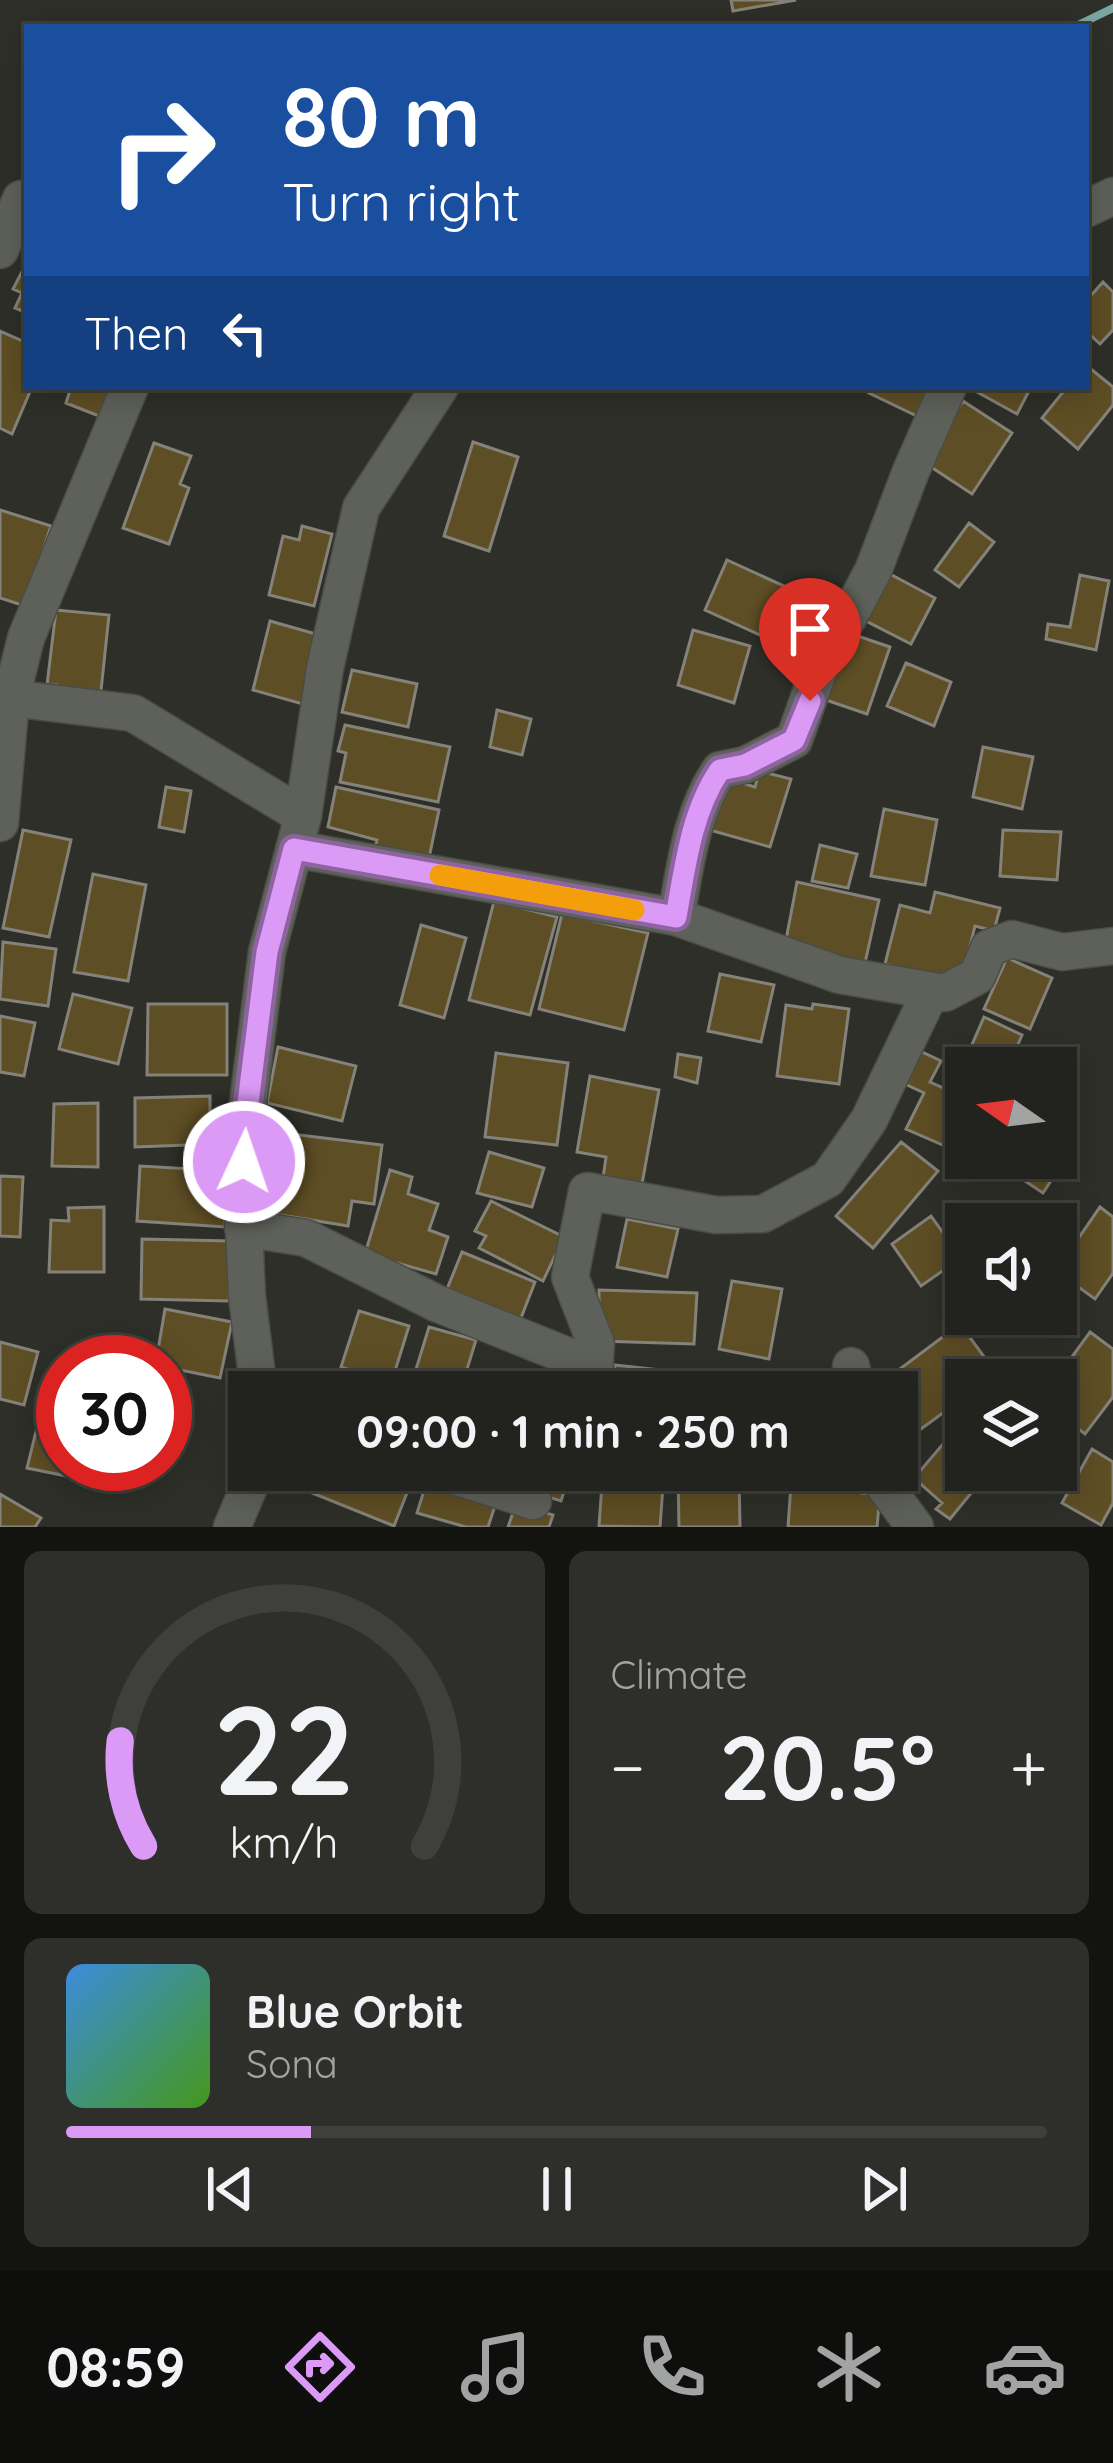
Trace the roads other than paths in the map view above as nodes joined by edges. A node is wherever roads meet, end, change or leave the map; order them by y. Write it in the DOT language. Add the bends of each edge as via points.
graph roads {
  1 [pos="16,197"];
  2 [pos="0,250"];
  3 [pos="129,390"];
  4 [pos="438,390"];
  5 [pos="947,390"];
  6 [pos="6,698"];
  7 [pos="0,823"];
  8 [pos="298,832"];
  9 [pos="676,917"];
  10 [pos="1113,946"];
  11 [pos="931,991"];
  12 [pos="242,1228"];
  13 [pos="256,1371"];
  14 [pos="576,1371"];
  15 [pos="594,1371"];
  16 [pos="247,1491"];
  17 [pos="499,1491"];
  18 [pos="888,1491"];
  19 [pos="532,1502"];
  20 [pos="232,1527"];
  21 [pos="914,1527"];
  1 -- 2 [label="street"];
  3 -- 6 [label="street"];
  4 -- 8 [label="street" via="361,508"];
  5 -- 9 [label="street" via="873,571 826,647 794,740 720,770 707,789"];
  6 -- 7 [label="street"];
  6 -- 8 [label="street" via="133,713"];
  8 -- 9 [label="street"];
  8 -- 12 [label="street" via="256,1024"];
  9 -- 11 [label="street" via="840,975"];
  10 -- 11 [label="street" via="1062,952 1012,939 989,948 977,976"];
  11 -- 15 [label="street" via="869,1120 828,1180 764,1214 716,1215 586,1191 570,1277 596,1344"];
  12 -- 13 [label="street"];
  12 -- 14 [label="street" via="306,1238"];
  16 -- 20 [label="street"];
  17 -- 19 [label="street"];
  18 -- 21 [label="street"];
}
